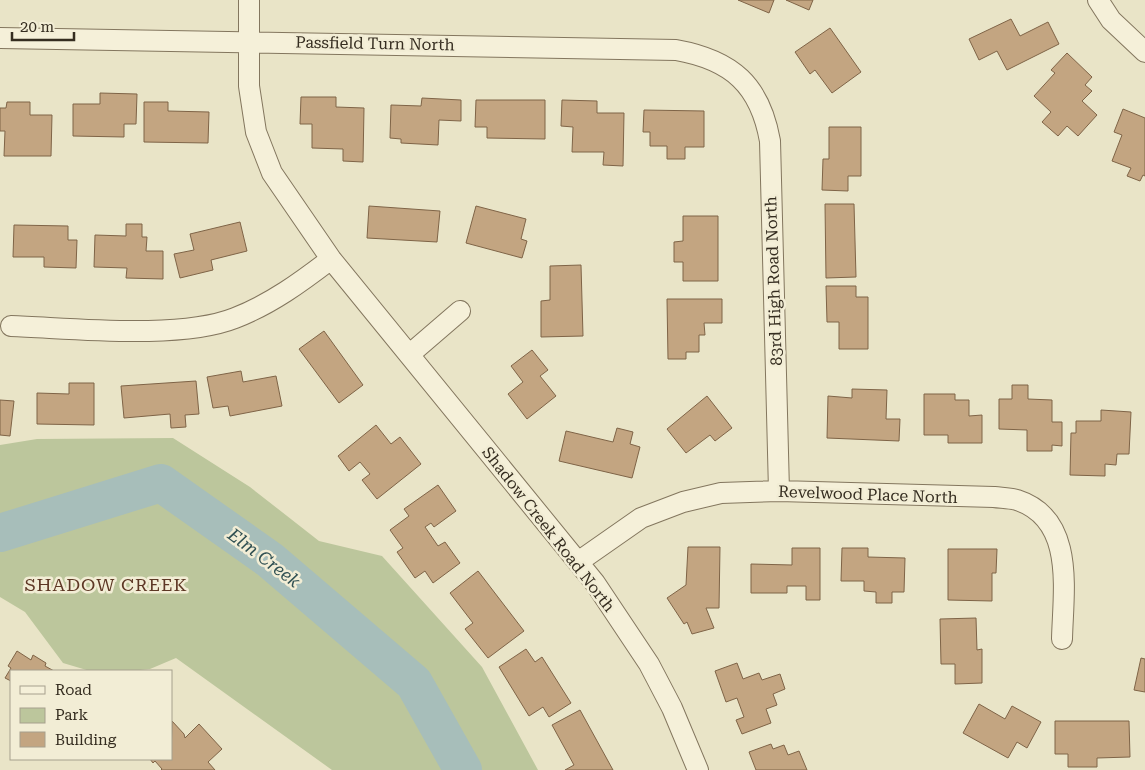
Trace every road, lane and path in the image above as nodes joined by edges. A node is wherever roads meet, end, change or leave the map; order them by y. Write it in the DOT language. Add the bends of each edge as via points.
graph roads {
  1 [pos="249,0"];
  2 [pos="1098,0"];
  3 [pos="0,38"];
  4 [pos="248,41"];
  5 [pos="1145,52"];
  6 [pos="742,79"];
  7 [pos="332,259"];
  8 [pos="460,312"];
  9 [pos="11,326"];
  10 [pos="410,354"];
  11 [pos="779,491"];
  12 [pos="578,562"];
  13 [pos="1062,639"];
  14 [pos="698,770"];
  1 -- 4 [label="street, Shadow Creek Road North"];
  2 -- 5 [label="street" via="1111,20"];
  3 -- 4 [label="street, Passfield Turn North"];
  4 -- 6 [label="street, Passfield Turn North" via="676,50 700,54"];
  4 -- 7 [label="street, Shadow Creek Road North" via="249,86 256,132 272,173"];
  6 -- 11 [label="street, 83rd High Road North" via="756,96 770,141"];
  7 -- 9 [label="street" via="276,299 233,319 195,327 152,330"];
  7 -- 10 [label="street, Shadow Creek Road North"];
  8 -- 10 [label="street"];
  10 -- 12 [label="street, Shadow Creek Road North"];
  11 -- 12 [label="street, Revelwood Place North" via="730,492 683,502 640,518"];
  11 -- 13 [label="street, Revelwood Place North" via="994,496 1018,500 1039,512 1052,527 1061,546 1064,570"];
  12 -- 14 [label="street, Shadow Creek Road North" via="596,583 649,664"];
}
